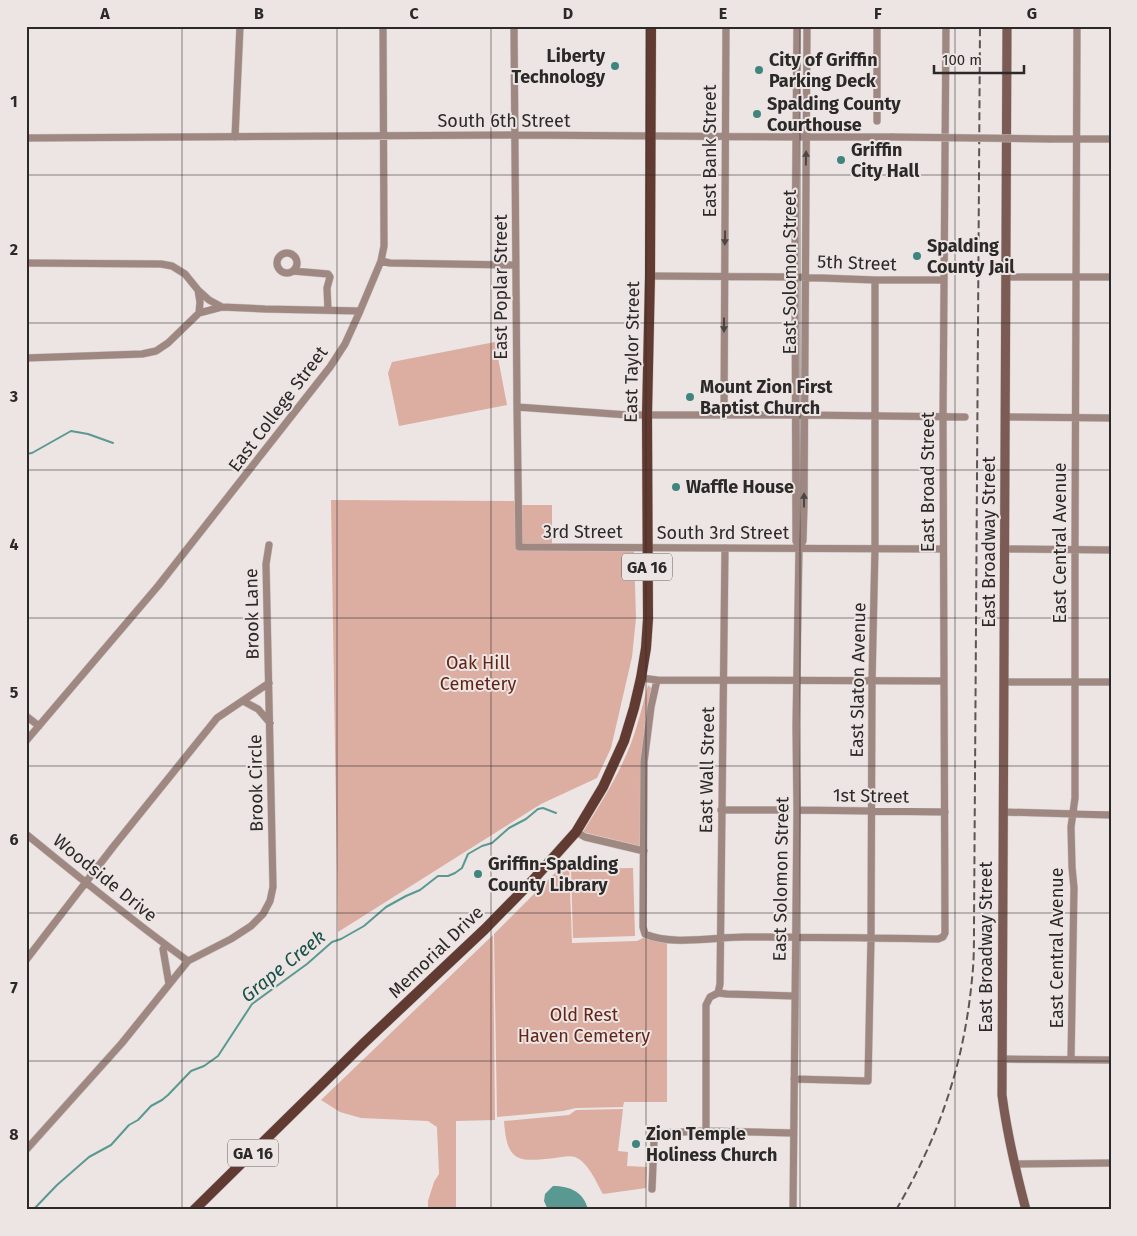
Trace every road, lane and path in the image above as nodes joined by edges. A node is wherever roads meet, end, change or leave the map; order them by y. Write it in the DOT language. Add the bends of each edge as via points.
graph roads {
  1 [pos="240,26"];
  2 [pos="383,26"];
  3 [pos="514,26"];
  4 [pos="651,26"];
  5 [pos="726,26"];
  6 [pos="797,26"];
  7 [pos="807,26"];
  8 [pos="877,26"];
  9 [pos="946,26"];
  10 [pos="1007,26"];
  11 [pos="1077,26"];
  12 [pos="877,121"];
  13 [pos="515,135"];
  14 [pos="384,136"];
  15 [pos="650,136"];
  16 [pos="235,137"];
  17 [pos="726,137"];
  18 [pos="796,137"];
  19 [pos="806,137"];
  20 [pos="26,138"];
  21 [pos="1077,139"];
  22 [pos="1111,139"];
  23 [pos="381,261"];
  24 [pos="26,263"];
  25 [pos="515,265"];
  26 [pos="293,271"];
  27 [pos="650,276"];
  28 [pos="724,276"];
  29 [pos="795,277"];
  30 [pos="804,277"];
  31 [pos="1006,277"];
  32 [pos="1076,277"];
  33 [pos="1111,278"];
  34 [pos="875,280"];
  35 [pos="944,280"];
  36 [pos="198,290"];
  37 [pos="222,307"];
  38 [pos="328,310"];
  39 [pos="360,311"];
  40 [pos="199,313"];
  41 [pos="26,358"];
  42 [pos="517,406"];
  43 [pos="647,415"];
  44 [pos="795,415"];
  45 [pos="804,415"];
  46 [pos="724,416"];
  47 [pos="874,416"];
  48 [pos="943,417"];
  49 [pos="965,417"];
  50 [pos="1006,417"];
  51 [pos="1075,418"];
  52 [pos="1111,418"];
  53 [pos="270,545"];
  54 [pos="519,547"];
  55 [pos="647,548"];
  56 [pos="725,548"];
  57 [pos="799,548"];
  58 [pos="875,548"];
  59 [pos="943,549"];
  60 [pos="1006,549"];
  61 [pos="1075,550"];
  62 [pos="1111,550"];
  63 [pos="641,678"];
  64 [pos="657,680"];
  65 [pos="723,680"];
  66 [pos="797,680"];
  67 [pos="872,681"];
  68 [pos="944,681"];
  69 [pos="1004,682"];
  70 [pos="1074,682"];
  71 [pos="1111,682"];
  72 [pos="269,683"];
  73 [pos="244,701"];
  74 [pos="26,716"];
  75 [pos="270,723"];
  76 [pos="38,726"];
  77 [pos="26,741"];
  78 [pos="722,810"];
  79 [pos="786,810"];
  80 [pos="797,810"];
  81 [pos="872,811"];
  82 [pos="945,812"];
  83 [pos="1003,812"];
  84 [pos="1073,814"];
  85 [pos="1111,815"];
  86 [pos="576,832"];
  87 [pos="26,834"];
  88 [pos="644,851"];
  89 [pos="86,883"];
  90 [pos="784,937"];
  91 [pos="795,937"];
  92 [pos="721,938"];
  93 [pos="871,938"];
  94 [pos="165,945"];
  95 [pos="795,952"];
  96 [pos="26,960"];
  97 [pos="188,961"];
  98 [pos="169,984"];
  99 [pos="718,993"];
  100 [pos="794,996"];
  101 [pos="1002,1059"];
  102 [pos="1071,1059"];
  103 [pos="1111,1060"];
  104 [pos="794,1079"];
  105 [pos="706,1132"];
  106 [pos="793,1132"];
  107 [pos="26,1150"];
  108 [pos="1111,1163"];
  109 [pos="1014,1164"];
  110 [pos="652,1189"];
  111 [pos="194,1210"];
  112 [pos="793,1210"];
  113 [pos="1026,1210"];
  1 -- 16 [label="street"];
  2 -- 14 [label="street, East College Street"];
  3 -- 13 [label="street, East Poplar Street"];
  4 -- 15 [label="main road, East Taylor Street / GA 16"];
  5 -- 17 [label="street, East Bank Street"];
  6 -- 18 [label="street, East Solomon Street"];
  7 -- 19 [label="street, East Solomon Street"];
  8 -- 12 [label="street"];
  9 -- 35 [label="street, East Broad Street"];
  10 -- 31 [label="main road, East Broadway Street"];
  11 -- 21 [label="street, East Central Avenue"];
  13 -- 14 [label="street, South 6th Street"];
  13 -- 15 [label="street, South 6th Street"];
  13 -- 25 [label="street, East Poplar Street"];
  14 -- 16 [label="street, South 6th Street"];
  14 -- 23 [label="street, East College Street" via="384,246"];
  15 -- 17 [label="street, South 6th Street"];
  15 -- 27 [label="main road, East Taylor Street / GA 16"];
  16 -- 20 [label="street, South 6th Street"];
  17 -- 18 [label="street, South 6th Street"];
  17 -- 28 [label="street, East Bank Street, one-way"];
  18 -- 19 [label="street, South 6th Street"];
  18 -- 29 [label="street, East Solomon Street"];
  19 -- 21 [label="street, South 6th Street, bridge"];
  30 -- 19 [label="street, East Solomon Street, one-way"];
  21 -- 22 [label="street, South 6th Street"];
  21 -- 32 [label="street, East Central Avenue"];
  23 -- 25 [label="street"];
  23 -- 39 [label="street, East College Street"];
  24 -- 36 [label="street" via="161,264 185,274"];
  25 -- 42 [label="street, East Poplar Street"];
  26 -- 38 [label="street" via="328,274"];
  27 -- 28 [label="street, 5th Street"];
  27 -- 43 [label="main road, East Taylor Street / GA 16"];
  28 -- 29 [label="street, 5th Street"];
  28 -- 46 [label="street, one-way"];
  29 -- 30 [label="street, 5th Street"];
  29 -- 44 [label="street, East Solomon Street"];
  30 -- 34 [label="street, 5th Street"];
  30 -- 45 [label="street, East Solomon Street"];
  31 -- 32 [label="street"];
  31 -- 50 [label="main road, East Broadway Street"];
  32 -- 33 [label="street"];
  32 -- 51 [label="street, East Central Avenue"];
  34 -- 35 [label="street, 5th Street"];
  34 -- 47 [label="street, East Slaton Avenue"];
  35 -- 48 [label="street, East Broad Street"];
  36 -- 37 [label="street"];
  36 -- 40 [label="street"];
  37 -- 38 [label="street"];
  37 -- 40 [label="street"];
  38 -- 39 [label="street"];
  39 -- 76 [label="street, East College Street" via="344,344 306,400 158,586"];
  40 -- 41 [label="street" via="156,351"];
  42 -- 43 [label="street"];
  42 -- 54 [label="street, East Poplar Street"];
  43 -- 46 [label="street"];
  43 -- 55 [label="main road, East Taylor Street / GA 16"];
  44 -- 45 [label="street"];
  44 -- 46 [label="street"];
  44 -- 57 [label="street, East Solomon Street" via="796,541"];
  45 -- 47 [label="street"];
  57 -- 45 [label="street, East Solomon Street, one-way" via="803,541"];
  47 -- 48 [label="street"];
  47 -- 58 [label="street, East Slaton Avenue"];
  48 -- 49 [label="street"];
  48 -- 59 [label="street, East Broad Street"];
  50 -- 51 [label="street"];
  50 -- 60 [label="main road, East Broadway Street"];
  51 -- 52 [label="street"];
  51 -- 61 [label="street, East Central Avenue"];
  53 -- 72 [label="street, Brook Lane" via="266,564"];
  54 -- 55 [label="street, 3rd Street"];
  55 -- 56 [label="street, South 3rd Street"];
  55 -- 63 [label="main road, East Taylor Street / GA 16" via="648,619"];
  56 -- 57 [label="street, South 3rd Street"];
  56 -- 65 [label="street, East Wall Street"];
  57 -- 58 [label="street, South 3rd Street"];
  57 -- 66 [label="street, East Solomon Street"];
  58 -- 59 [label="street, South 3rd Street"];
  58 -- 67 [label="street, East Slaton Avenue"];
  59 -- 68 [label="street, East Broad Street"];
  60 -- 61 [label="street"];
  60 -- 69 [label="main road, East Broadway Street"];
  61 -- 62 [label="street"];
  61 -- 70 [label="street, East Central Avenue"];
  63 -- 64 [label="street"];
  63 -- 86 [label="main road, Memorial Drive / GA 16" via="630,724 617,758"];
  64 -- 65 [label="street"];
  64 -- 88 [label="street" via="650,707 644,762"];
  65 -- 66 [label="street"];
  65 -- 78 [label="street, East Wall Street"];
  66 -- 67 [label="street"];
  66 -- 80 [label="street, East Solomon Street"];
  67 -- 68 [label="street"];
  67 -- 81 [label="street, East Slaton Avenue"];
  68 -- 82 [label="street, East Broad Street"];
  69 -- 70 [label="street"];
  69 -- 83 [label="main road, East Broadway Street"];
  70 -- 71 [label="street"];
  70 -- 84 [label="street, East Central Avenue"];
  72 -- 73 [label="street"];
  72 -- 75 [label="street, Brook Circle"];
  73 -- 75 [label="street" via="258,709"];
  73 -- 89 [label="street" via="218,718"];
  74 -- 76 [label="street"];
  75 -- 97 [label="street, Brook Circle" via="273,886 270,901 251,926"];
  76 -- 77 [label="street, East College Street"];
  78 -- 79 [label="street"];
  78 -- 92 [label="street, East Wall Street"];
  80 -- 81 [label="street, 1st Street"];
  80 -- 91 [label="street, East Solomon Street"];
  81 -- 82 [label="street, 1st Street"];
  81 -- 93 [label="street, East Slaton Avenue"];
  82 -- 93 [label="street, East Broad Street" via="946,933 938,939"];
  83 -- 84 [label="street"];
  83 -- 101 [label="main road, East Broadway Street"];
  84 -- 85 [label="street"];
  84 -- 102 [label="street, East Central Avenue"];
  86 -- 88 [label="street" via="584,837"];
  86 -- 111 [label="main road, Memorial Drive / GA 16" via="485,929"];
  87 -- 89 [label="street, Woodside Drive"];
  88 -- 92 [label="street" via="645,934 664,938"];
  89 -- 94 [label="street, Woodside Drive"];
  89 -- 96 [label="street"];
  90 -- 91 [label="street"];
  90 -- 92 [label="street"];
  90 -- 95 [label="street"];
  91 -- 93 [label="street"];
  91 -- 95 [label="street, East Solomon Street"];
  92 -- 99 [label="street, East Wall Street"];
  93 -- 104 [label="street, East Slaton Avenue" via="868,1081"];
  94 -- 97 [label="street, Woodside Drive"];
  94 -- 98 [label="street, Woodside Drive"];
  95 -- 100 [label="street, East Solomon Street"];
  97 -- 98 [label="street, Brook Circle"];
  98 -- 107 [label="street, Brook Circle" via="122,1043"];
  99 -- 100 [label="street"];
  99 -- 105 [label="street" via="710,997 706,1005"];
  100 -- 104 [label="street, East Solomon Street"];
  101 -- 102 [label="street"];
  101 -- 109 [label="main road, East Broadway Street" via="1002,1095"];
  102 -- 103 [label="street"];
  104 -- 106 [label="street, East Solomon Street"];
  105 -- 106 [label="street"];
  105 -- 110 [label="street" via="655,1135"];
  106 -- 112 [label="street, East Solomon Street"];
  108 -- 109 [label="street"];
  109 -- 113 [label="main road, East Broadway Street"];
}
